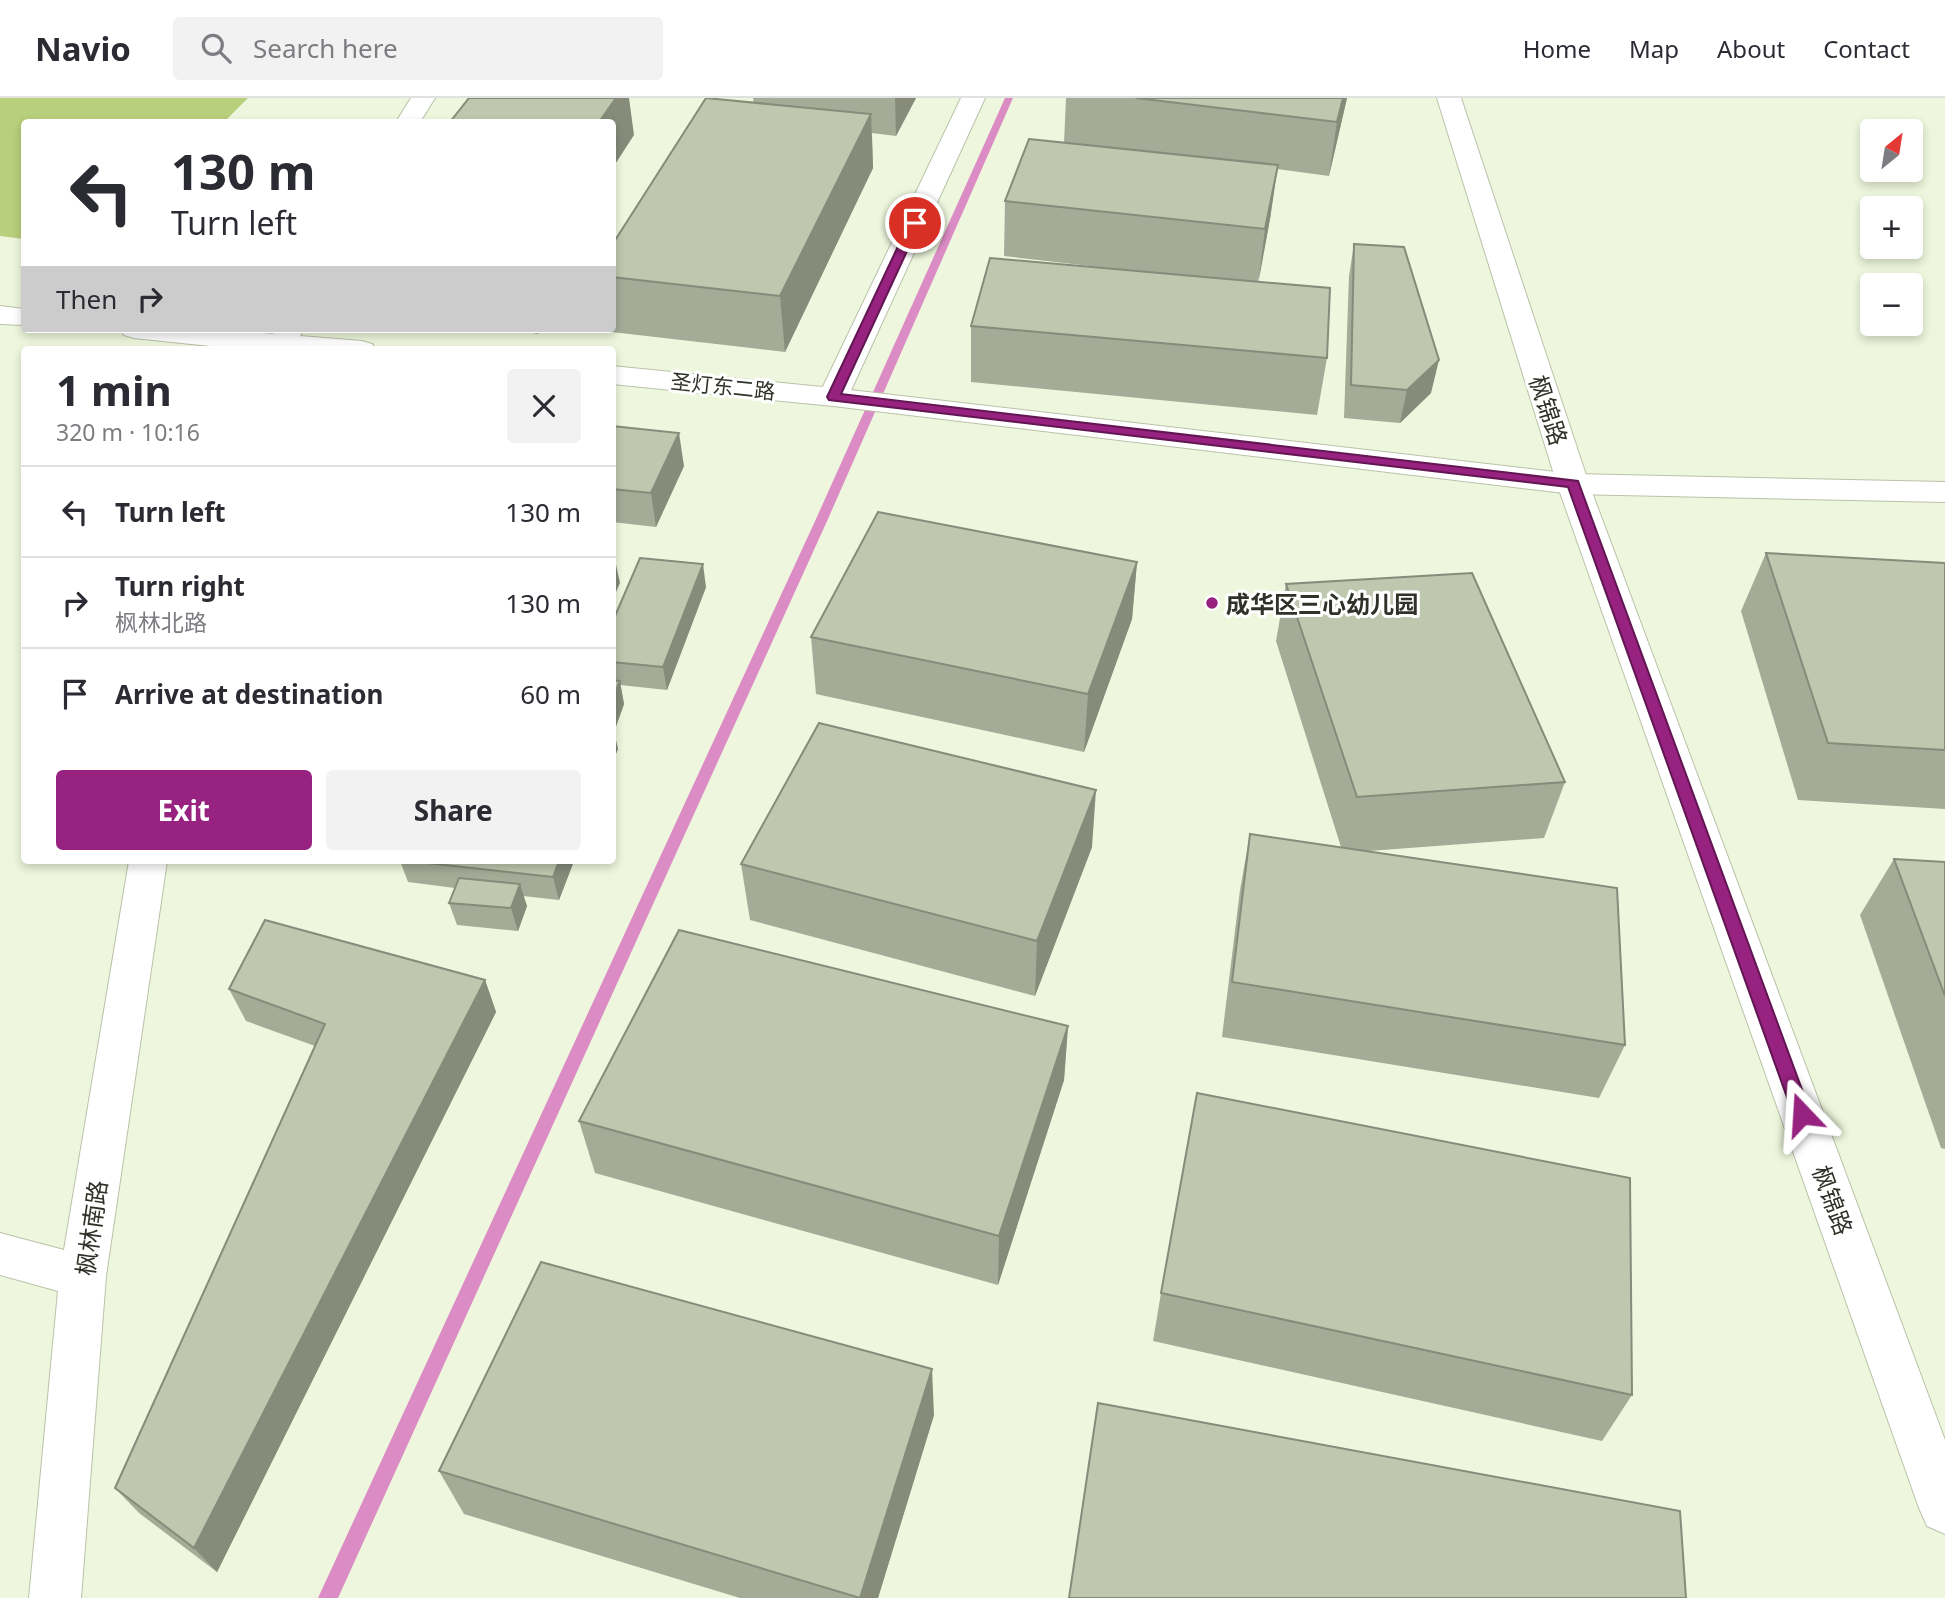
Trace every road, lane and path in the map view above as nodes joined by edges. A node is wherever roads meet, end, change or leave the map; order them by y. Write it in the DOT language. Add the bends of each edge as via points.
graph roads {
  1 [pos="424,98"];
  2 [pos="973,98"];
  3 [pos="1449,98"];
  4 [pos="410,119"];
  5 [pos="0,315"];
  6 [pos="21,317"];
  7 [pos="184,333"];
  8 [pos="284,341"];
  9 [pos="327,346"];
  10 [pos="616,375"];
  11 [pos="833,397"];
  12 [pos="1573,484"];
  13 [pos="1945,492"];
  14 [pos="148,864"];
  15 [pos="0,1254"];
  16 [pos="83,1276"];
  17 [pos="1945,1508"];
  18 [pos="55,1598"];
  1 -- 4 [label="street"];
  2 -- 11 [label="street"];
  3 -- 12 [label="street, 枫锦路"];
  5 -- 6 [label="street"];
  7 -- 8 [label="street"];
  8 -- 9 [label="street"];
  10 -- 11 [label="street, 圣灯东二路"];
  11 -- 12 [label="street, 圣灯东二路"];
  12 -- 13 [label="street, 圣灯东二路"];
  12 -- 17 [label="street, 枫锦路"];
  14 -- 16 [label="street, 枫林南路"];
  15 -- 16 [label="street"];
  16 -- 18 [label="street, 枫林南路"];
}
